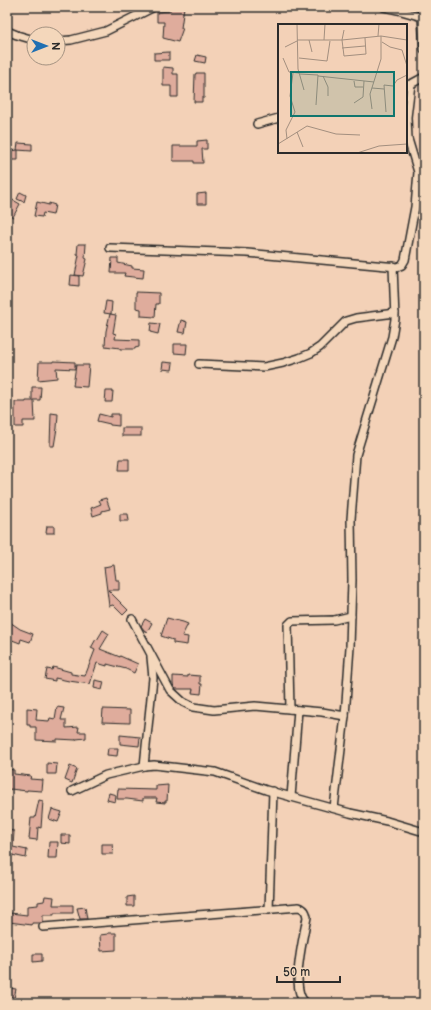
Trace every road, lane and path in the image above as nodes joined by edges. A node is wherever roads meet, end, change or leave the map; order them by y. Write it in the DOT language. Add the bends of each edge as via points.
graph roads {
  1 [pos="154,7"];
  2 [pos="306,7"];
  3 [pos="310,7"];
  4 [pos="384,7"];
  5 [pos="423,7"];
  6 [pos="422,17"];
  7 [pos="7,31"];
  8 [pos="26,38"];
  9 [pos="66,40"];
  10 [pos="424,49"];
  11 [pos="424,77"];
  12 [pos="409,84"];
  13 [pos="278,118"];
  14 [pos="258,124"];
  15 [pos="110,248"];
  16 [pos="393,266"];
  17 [pos="395,312"];
  18 [pos="199,364"];
  19 [pos="351,616"];
  20 [pos="132,619"];
  21 [pos="150,653"];
  22 [pos="290,709"];
  23 [pos="298,710"];
  24 [pos="345,716"];
  25 [pos="144,766"];
  26 [pos="72,791"];
  27 [pos="273,792"];
  28 [pos="291,797"];
  29 [pos="334,808"];
  30 [pos="424,832"];
  31 [pos="269,910"];
  32 [pos="43,927"];
  33 [pos="306,1003"];
  1 -- 9 [label="street" via="106,31"];
  2 -- 3 [label="street"];
  4 -- 6 [label="street"];
  5 -- 6 [label="street"];
  6 -- 10 [label="street"];
  7 -- 8 [label="street"];
  11 -- 12 [label="street"];
  12 -- 16 [label="street" via="408,139 418,172 415,207 405,260 402,265"];
  13 -- 14 [label="street"];
  15 -- 16 [label="street" via="247,253"];
  16 -- 17 [label="street"];
  17 -- 18 [label="street" via="346,321 320,347 298,358 264,367"];
  17 -- 19 [label="street" via="392,337 356,454 351,519"];
  19 -- 22 [label="street" via="334,620 292,621 288,625"];
  19 -- 24 [label="street"];
  20 -- 21 [label="street"];
  21 -- 22 [label="street" via="170,690 192,707 214,710 255,706"];
  21 -- 25 [label="street" via="153,678"];
  22 -- 23 [label="street"];
  23 -- 24 [label="street"];
  23 -- 28 [label="street"];
  24 -- 29 [label="street"];
  25 -- 26 [label="street" via="106,775"];
  25 -- 27 [label="street" via="215,772"];
  27 -- 28 [label="street"];
  27 -- 31 [label="street"];
  28 -- 29 [label="street"];
  29 -- 30 [label="street"];
  31 -- 32 [label="street"];
  31 -- 33 [label="street" via="300,907 306,912 297,975 300,994"];
}
